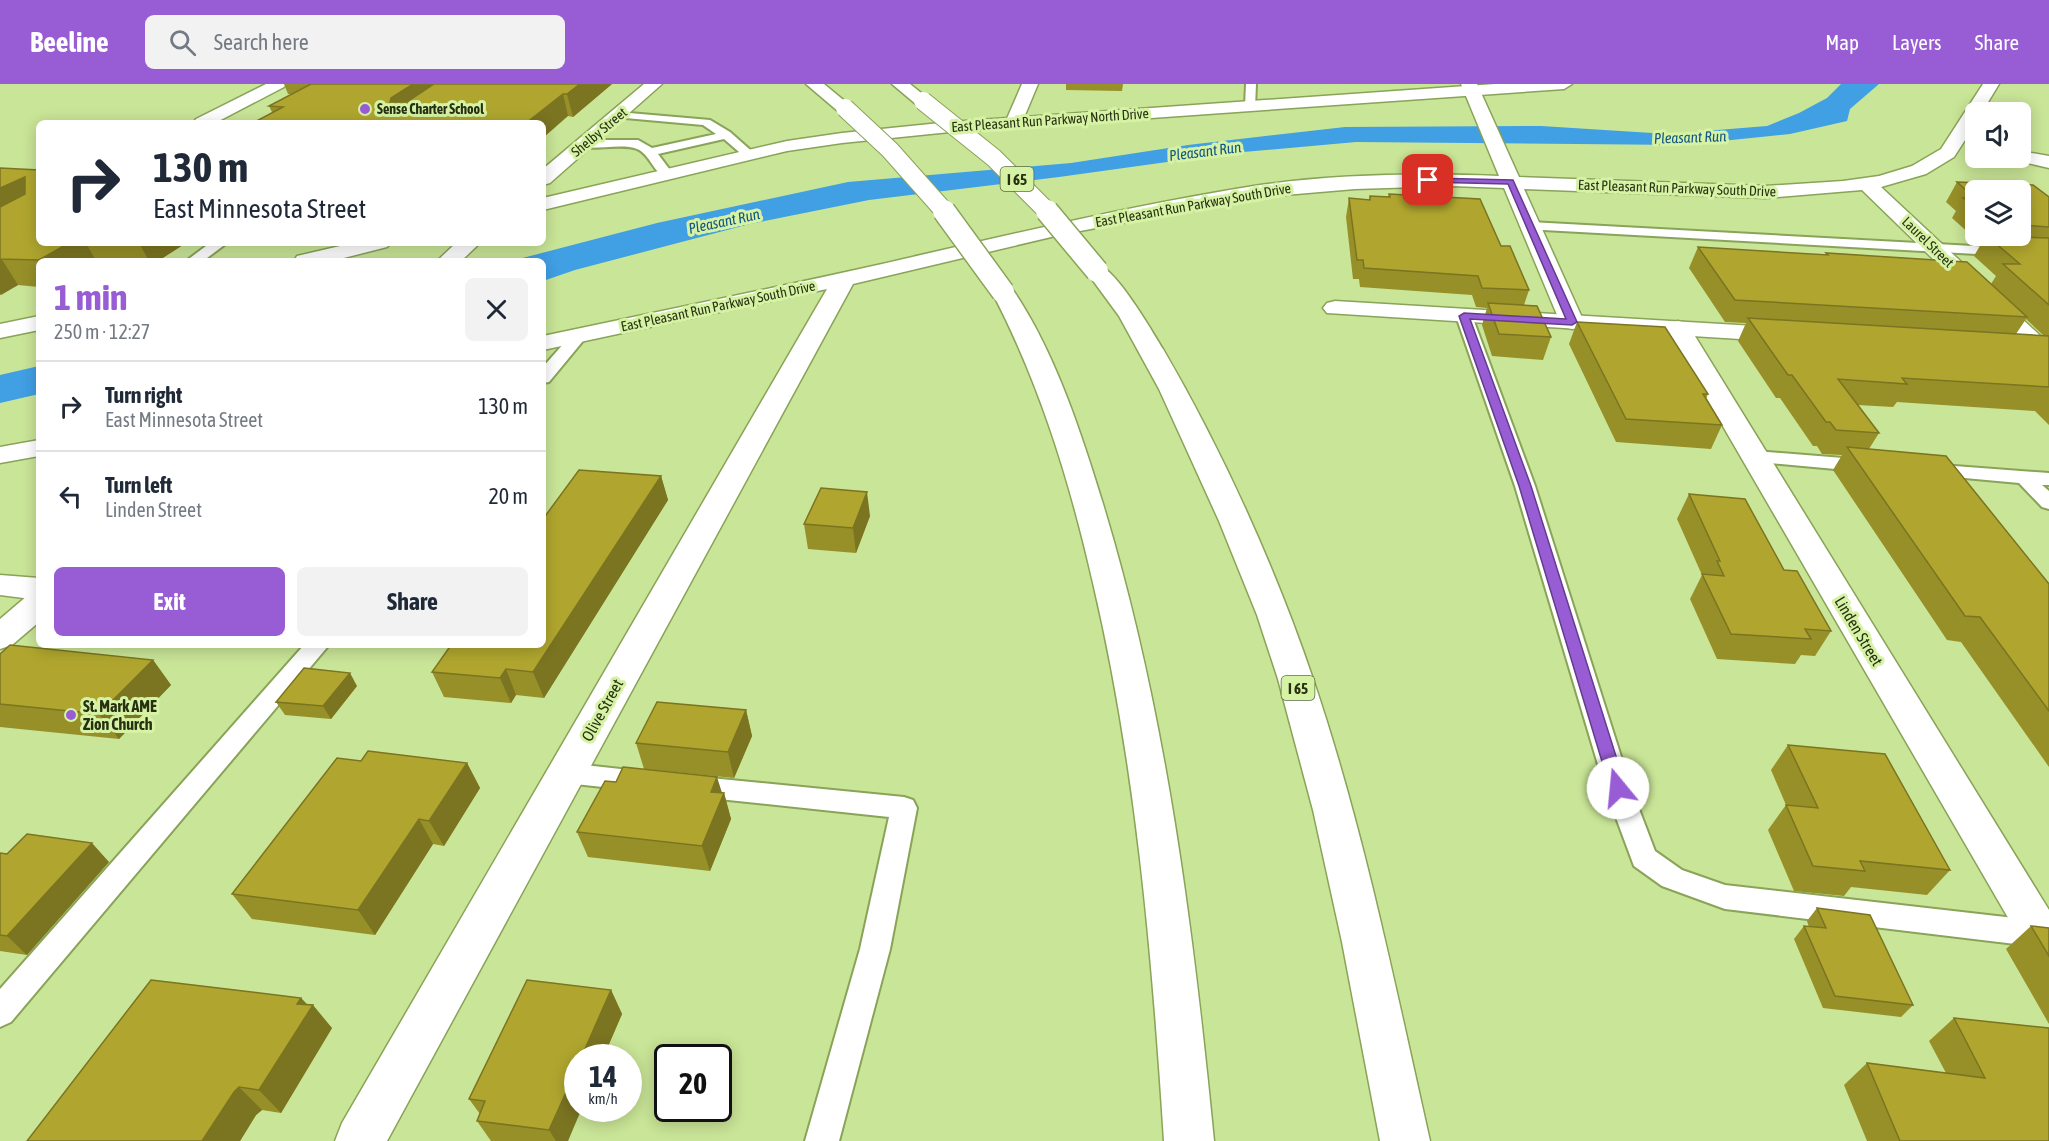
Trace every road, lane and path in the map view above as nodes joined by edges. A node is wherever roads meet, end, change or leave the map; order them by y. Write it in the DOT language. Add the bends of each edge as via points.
graph roads {
  1 [pos="278,84"];
  2 [pos="654,84"];
  3 [pos="814,84"];
  4 [pos="900,84"];
  5 [pos="1030,84"];
  6 [pos="1251,84"];
  7 [pos="1564,84"];
  8 [pos="1991,84"];
  9 [pos="1473,93"];
  10 [pos="1251,106"];
  11 [pos="618,115"];
  12 [pos="650,116"];
  13 [pos="208,120"];
  14 [pos="706,122"];
  15 [pos="1014,123"];
  16 [pos="726,135"];
  17 [pos="1955,143"];
  18 [pos="584,144"];
  19 [pos="618,144"];
  20 [pos="638,144"];
  21 [pos="1965,145"];
  22 [pos="650,153"];
  23 [pos="750,155"];
  24 [pos="2031,158"];
  25 [pos="2049,162"];
  26 [pos="667,174"];
  27 [pos="546,176"];
  28 [pos="1510,182"];
  29 [pos="1867,184"];
  30 [pos="546,203"];
  31 [pos="1530,226"];
  32 [pos="216,246"];
  33 [pos="368,246"];
  34 [pos="466,246"];
  35 [pos="1934,248"];
  36 [pos="2049,254"];
  37 [pos="198,258"];
  38 [pos="318,258"];
  39 [pos="452,258"];
  40 [pos="844,279"];
  41 [pos="1335,308"];
  42 [pos="1464,316"];
  43 [pos="1572,322"];
  44 [pos="36,324"];
  45 [pos="1678,328"];
  46 [pos="0,331"];
  47 [pos="579,336"];
  48 [pos="1807,336"];
  49 [pos="546,342"];
  50 [pos="2006,348"];
  51 [pos="2045,351"];
  52 [pos="546,374"];
  53 [pos="36,449"];
  54 [pos="0,455"];
  55 [pos="1755,457"];
  56 [pos="1884,467"];
  57 [pos="1908,469"];
  58 [pos="2025,478"];
  59 [pos="2049,479"];
  60 [pos="2049,503"];
  61 [pos="0,585"];
  62 [pos="36,589"];
  63 [pos="36,607"];
  64 [pos="0,637"];
  65 [pos="314,648"];
  66 [pos="566,773"];
  67 [pos="2044,935"];
  68 [pos="0,1012"];
  69 [pos="360,1141"];
  70 [pos="822,1141"];
  71 [pos="1189,1141"];
  72 [pos="1405,1141"];
  1 -- 13 [label="main road"];
  2 -- 11 [label="main road, Shelby Street"];
  3 -- 71 [label="main road, bridge" via="889,148 941,204 1003,292 1044,372 1090,508 1125,646 1160,854"];
  4 -- 72 [label="main road, I 65, bridge" via="984,148 1075,241 1115,293 1171,385 1274,614 1319,758 1352,891"];
  5 -- 15 [label="main road"];
  6 -- 10 [label="lane"];
  7 -- 9 [label="main road, East Pleasant Run Parkway North Drive"];
  8 -- 17 [label="main road, East Pleasant Run Parkway South Drive"];
  9 -- 10 [label="main road, East Pleasant Run Parkway North Drive"];
  9 -- 28 [label="main road"];
  10 -- 15 [label="main road, East Pleasant Run Parkway North Drive"];
  11 -- 12 [label="lane"];
  11 -- 18 [label="main road, Shelby Street"];
  12 -- 14 [label="lane"];
  12 -- 19 [label="lane"];
  14 -- 16 [label="lane"];
  14 -- 20 [label="lane"];
  15 -- 23 [label="main road, East Pleasant Run Parkway North Drive" via="836,138"];
  16 -- 22 [label="lane"];
  16 -- 23 [label="lane"];
  17 -- 21 [label="main road"];
  17 -- 29 [label="main road, East Pleasant Run Parkway South Drive" via="1948,153 1926,167"];
  18 -- 19 [label="lane"];
  18 -- 27 [label="main road, Shelby Street"];
  19 -- 20 [label="lane"];
  20 -- 22 [label="lane"];
  22 -- 26 [label="lane"];
  23 -- 26 [label="main road, East Pleasant Run Parkway North Drive"];
  24 -- 25 [label="main road"];
  26 -- 30 [label="main road, East Pleasant Run Parkway North Drive"];
  28 -- 29 [label="main road, East Pleasant Run Parkway South Drive" via="1746,192"];
  28 -- 31 [label="main road"];
  28 -- 40 [label="main road, East Pleasant Run Parkway South Drive" via="1391,181 1262,191 1064,228"];
  29 -- 35 [label="main road, Laurel Street"];
  31 -- 35 [label="lane"];
  31 -- 43 [label="main road"];
  32 -- 37 [label="lane"];
  33 -- 38 [label="main road"];
  34 -- 39 [label="main road"];
  35 -- 36 [label="lane"];
  35 -- 51 [label="main road, Laurel Street"];
  40 -- 47 [label="main road, East Pleasant Run Parkway South Drive"];
  40 -- 66 [label="main road, Olive Street"];
  41 -- 42 [label="main road"];
  42 -- 43 [label="main road"];
  42 -- 67 [label="lane" via="1525,486 1618,788 1644,858 1672,878 1725,897"];
  43 -- 45 [label="main road"];
  44 -- 46 [label="main road"];
  45 -- 48 [label="main road"];
  45 -- 55 [label="main road, Linden Street"];
  47 -- 49 [label="main road, East Pleasant Run Parkway South Drive"];
  47 -- 52 [label="lane"];
  50 -- 51 [label="main road"];
  53 -- 54 [label="main road"];
  55 -- 56 [label="lane"];
  55 -- 67 [label="main road, Linden Street"];
  57 -- 58 [label="lane"];
  58 -- 59 [label="lane"];
  58 -- 60 [label="lane"];
  61 -- 62 [label="main road"];
  63 -- 64 [label="main road"];
  65 -- 68 [label="lane"];
  66 -- 69 [label="main road, Olive Street"];
  66 -- 70 [label="lane" via="904,807 875,949"];
}
